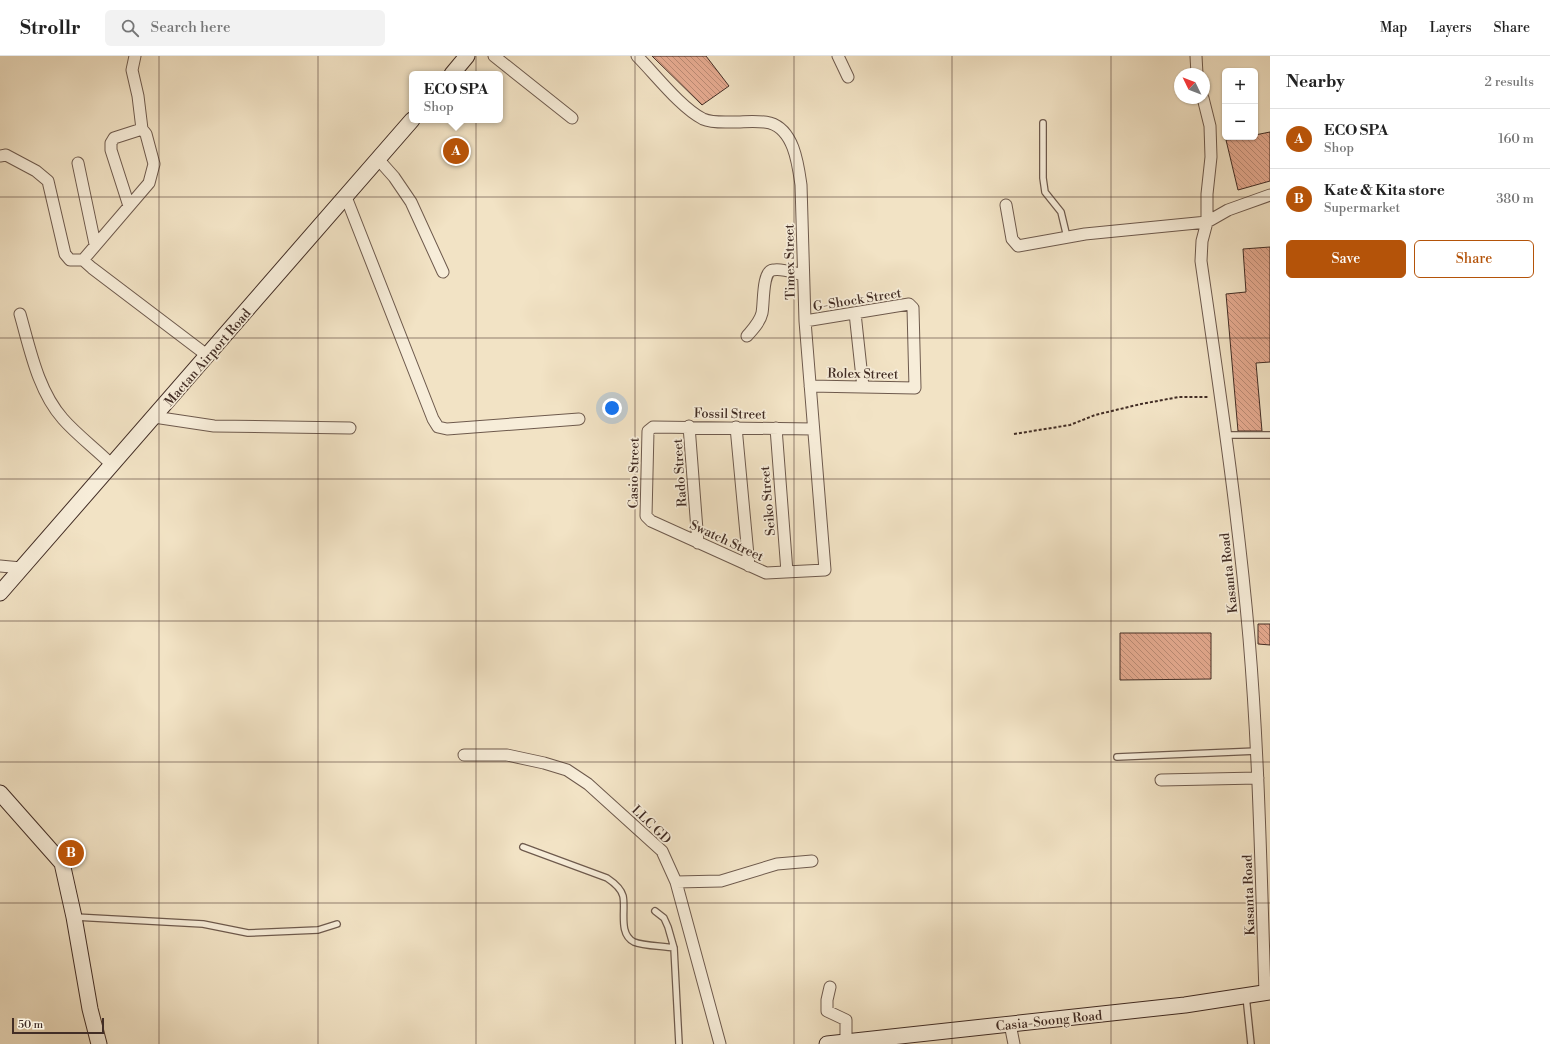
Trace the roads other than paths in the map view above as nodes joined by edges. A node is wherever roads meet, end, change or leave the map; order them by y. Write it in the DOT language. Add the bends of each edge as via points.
graph roads {
  1 [pos="134,56"];
  2 [pos="466,56"];
  3 [pos="494,56"];
  4 [pos="637,56"];
  5 [pos="838,56"];
  6 [pos="1196,56"];
  7 [pos="1197,68"];
  8 [pos="454,71"];
  9 [pos="848,77"];
  10 [pos="1204,104"];
  11 [pos="572,118"];
  12 [pos="409,123"];
  13 [pos="1043,123"];
  14 [pos="142,129"];
  15 [pos="0,156"];
  16 [pos="378,159"];
  17 [pos="78,163"];
  18 [pos="1270,195"];
  19 [pos="346,196"];
  20 [pos="1006,205"];
  21 [pos="129,206"];
  22 [pos="1207,222"];
  23 [pos="1067,237"];
  24 [pos="95,244"];
  25 [pos="83,260"];
  26 [pos="443,272"];
  27 [pos="803,275"];
  28 [pos="855,313"];
  29 [pos="20,314"];
  30 [pos="805,321"];
  31 [pos="747,336"];
  32 [pos="208,356"];
  33 [pos="810,386"];
  34 [pos="863,387"];
  35 [pos="915,388"];
  36 [pos="154,417"];
  37 [pos="579,419"];
  38 [pos="689,426"];
  39 [pos="736,427"];
  40 [pos="350,428"];
  41 [pos="776,428"];
  42 [pos="814,429"];
  43 [pos="648,431"];
  44 [pos="1227,435"];
  45 [pos="1270,435"];
  46 [pos="112,465"];
  47 [pos="646,516"];
  48 [pos="698,543"];
  49 [pos="0,566"];
  50 [pos="749,566"];
  51 [pos="21,568"];
  52 [pos="825,570"];
  53 [pos="787,572"];
  54 [pos="0,592"];
  55 [pos="1257,751"];
  56 [pos="464,754"];
  57 [pos="1116,756"];
  58 [pos="1258,778"];
  59 [pos="1161,780"];
  60 [pos="0,793"];
  61 [pos="523,847"];
  62 [pos="812,861"];
  63 [pos="676,882"];
  64 [pos="655,911"];
  65 [pos="74,917"];
  66 [pos="337,924"];
  67 [pos="674,948"];
  68 [pos="830,987"];
  69 [pos="1268,992"];
  70 [pos="1246,996"];
  71 [pos="1010,1024"];
  72 [pos="846,1042"];
  73 [pos="99,1044"];
  74 [pos="679,1044"];
  75 [pos="720,1044"];
  76 [pos="827,1044"];
  77 [pos="1014,1044"];
  78 [pos="1251,1044"];
  1 -- 14 [label="street" via="132,70"];
  2 -- 8 [label="street"];
  3 -- 11 [label="street"];
  4 -- 27 [label="street, Timex Street" via="690,111 704,120 759,122 780,127 792,144 798,165 801,185"];
  5 -- 9 [label="street"];
  6 -- 7 [label="street"];
  10 -- 22 [label="street, Kasanta Road" via="1210,126 1211,157 1206,194"];
  12 -- 16 [label="street, Mactan Airport Road"];
  13 -- 23 [label="lane" via="1045,192 1061,212"];
  14 -- 21 [label="street" via="149,144 154,164 153,172 149,183"];
  14 -- 21 [label="street" via="114,138 111,143"];
  15 -- 25 [label="street" via="6,155 36,171 48,181 65,254 70,260"];
  16 -- 19 [label="street, Mactan Airport Road"];
  16 -- 26 [label="street" via="411,202"];
  17 -- 24 [label="street"];
  18 -- 22 [label="street" via="1228,210"];
  19 -- 32 [label="street, Mactan Airport Road"];
  19 -- 37 [label="street" via="438,427 447,429"];
  20 -- 23 [label="street" via="1012,239 1018,246"];
  21 -- 24 [label="street"];
  22 -- 23 [label="street"];
  22 -- 44 [label="street, Kasanta Road" via="1202,241 1202,261"];
  24 -- 25 [label="street"];
  25 -- 32 [label="street"];
  27 -- 30 [label="street, Timex Street"];
  27 -- 31 [label="street" via="770,270 766,278 762,313"];
  28 -- 30 [label="street, G-Shock Street"];
  28 -- 34 [label="street"];
  28 -- 35 [label="street, G-Shock Street" via="909,304 913,308"];
  29 -- 46 [label="street" via="44,391 62,418"];
  30 -- 33 [label="street, Timex Street"];
  32 -- 36 [label="street, Mactan Airport Road"];
  33 -- 34 [label="street, Rolex Street"];
  33 -- 42 [label="street, Timex Street"];
  34 -- 35 [label="street, Rolex Street"];
  36 -- 40 [label="street" via="214,426"];
  36 -- 46 [label="street, Mactan Airport Road"];
  38 -- 39 [label="street, Fossil Street"];
  38 -- 43 [label="street, Fossil Street" via="653,427"];
  38 -- 48 [label="street, Rado Street"];
  39 -- 41 [label="street, Fossil Street"];
  39 -- 50 [label="street"];
  41 -- 42 [label="street, Fossil Street"];
  41 -- 53 [label="street, Seiko Street"];
  42 -- 52 [label="street, Timex Street"];
  43 -- 47 [label="street, Casio Street"];
  44 -- 45 [label="lane"];
  44 -- 55 [label="street, Kasanta Road" via="1249,637"];
  46 -- 51 [label="street, Mactan Airport Road"];
  47 -- 48 [label="street, Swatch Street" via="651,521"];
  48 -- 50 [label="street, Swatch Street"];
  49 -- 51 [label="street"];
  50 -- 53 [label="street, Swatch Street" via="766,573"];
  51 -- 54 [label="street, Mactan Airport Road"];
  52 -- 53 [label="street, Swatch Street"];
  55 -- 57 [label="lane"];
  55 -- 58 [label="street, Kasanta Road"];
  56 -- 63 [label="street, LLC GD" via="507,755 567,770 588,784 662,851"];
  58 -- 59 [label="street"];
  58 -- 69 [label="street, Kasanta Road"];
  60 -- 65 [label="street" via="62,863"];
  61 -- 67 [label="lane" via="607,878 623,895 625,934 629,939 635,943"];
  62 -- 63 [label="street" via="777,864 721,880"];
  63 -- 75 [label="street, LLC GD"];
  64 -- 67 [label="lane" via="664,918"];
  65 -- 66 [label="lane" via="203,924 248,933 290,933 318,930"];
  65 -- 73 [label="street" via="90,1009"];
  67 -- 74 [label="lane"];
  68 -- 72 [label="street" via="828,1011 846,1020"];
  69 -- 70 [label="street, Casia-Soong Road"];
  70 -- 71 [label="street, Casia-Soong Road"];
  70 -- 78 [label="lane"];
  71 -- 72 [label="street, Casia-Soong Road"];
  71 -- 77 [label="street"];
  72 -- 76 [label="street, Casia-Soong Road"];
}
